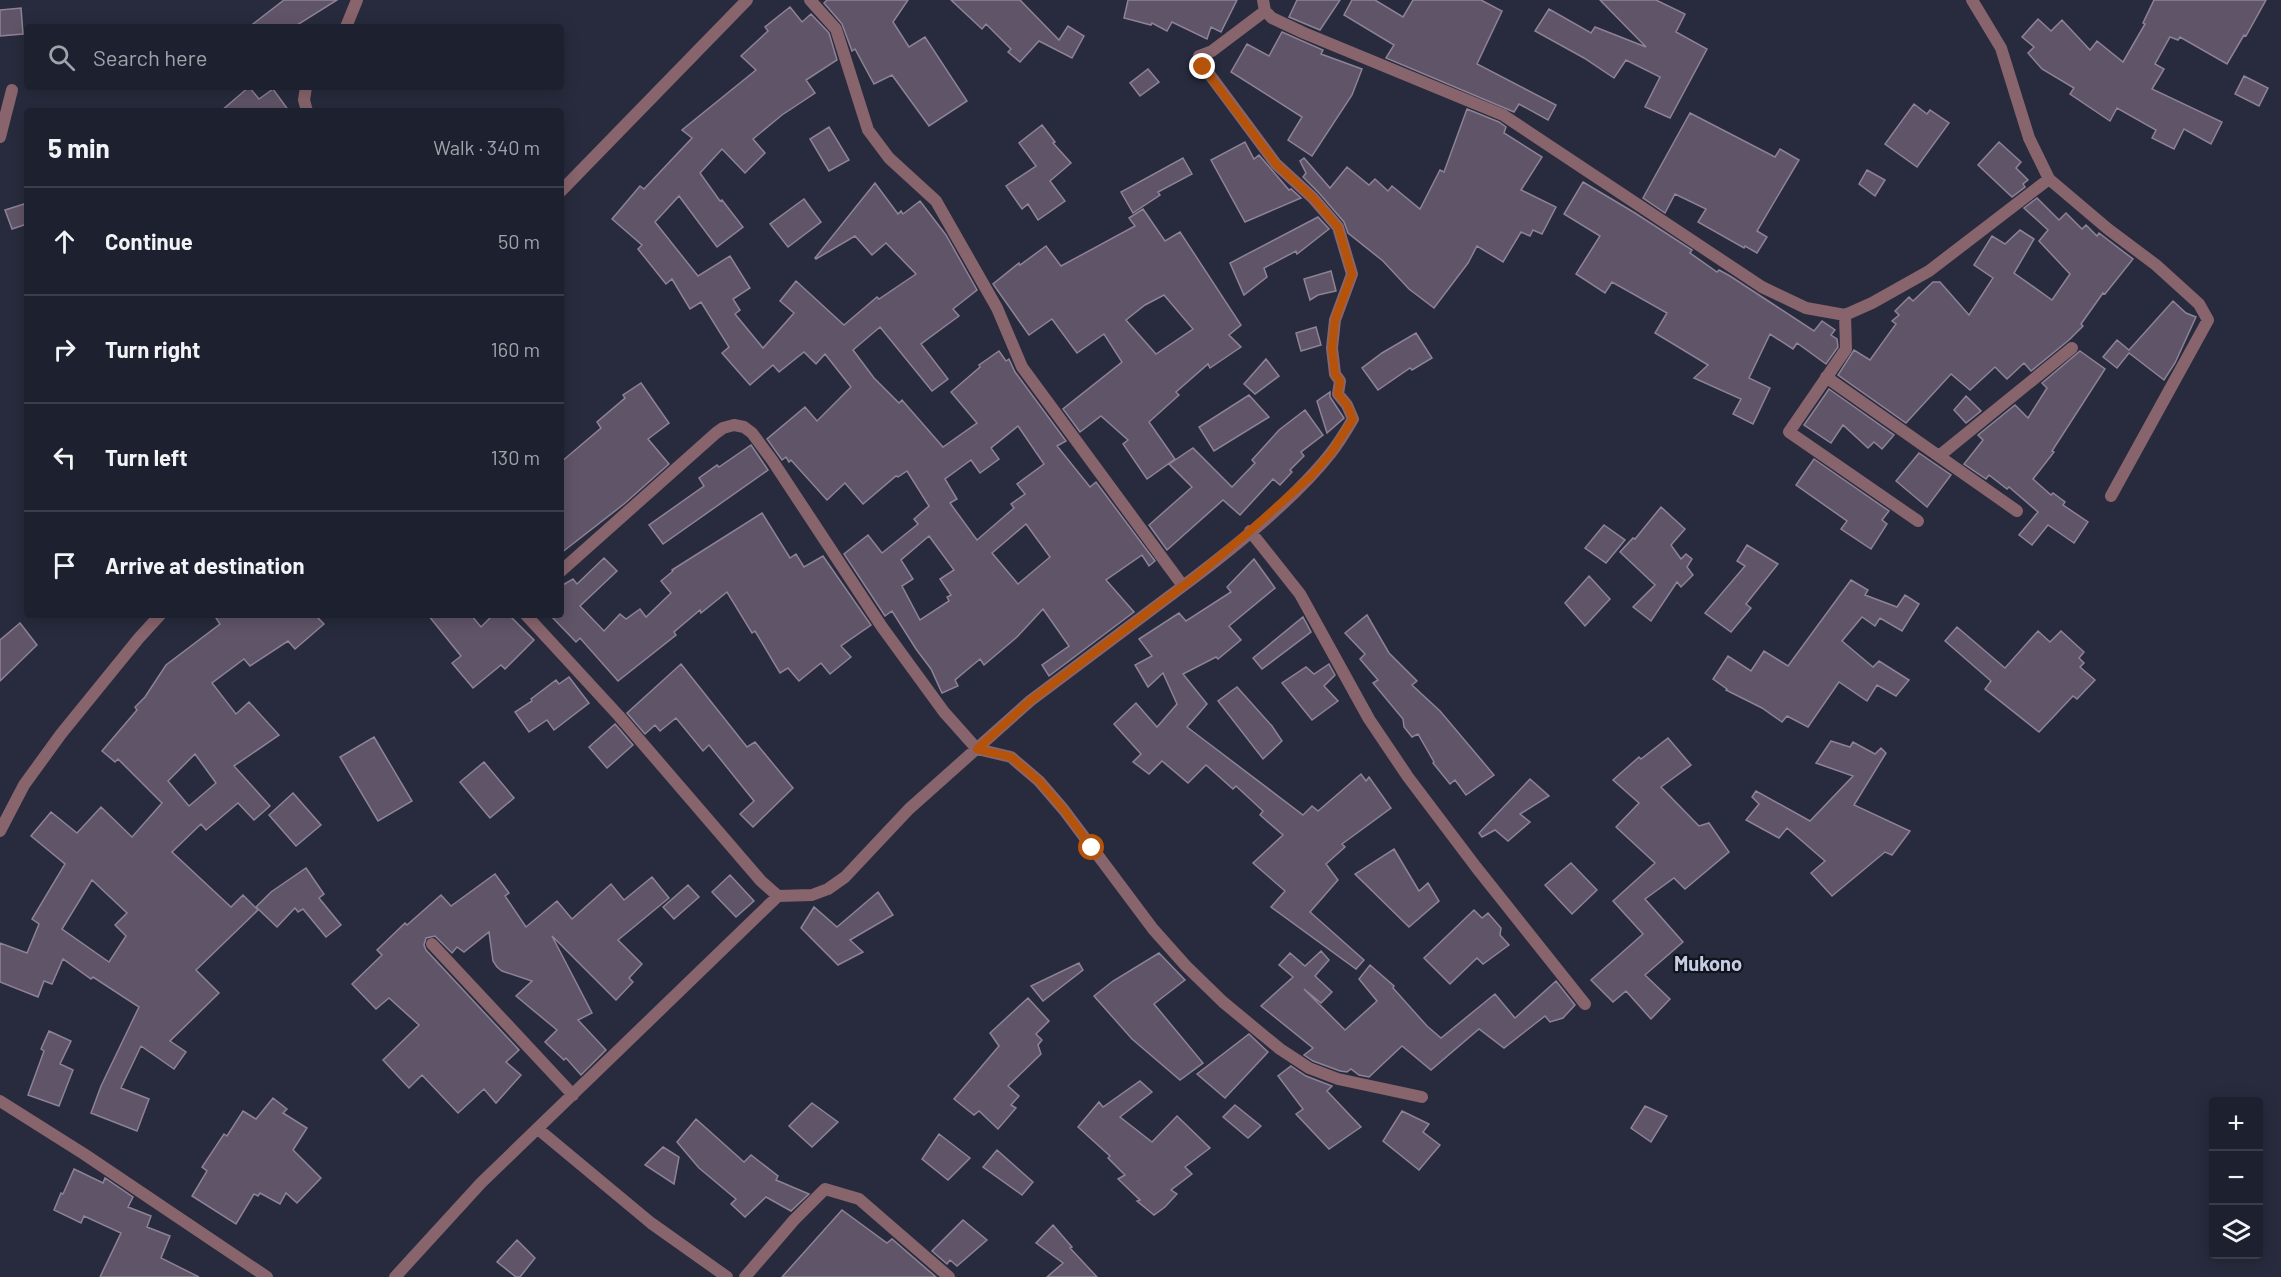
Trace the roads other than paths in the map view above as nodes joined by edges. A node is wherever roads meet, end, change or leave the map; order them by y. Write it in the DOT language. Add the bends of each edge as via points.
graph roads {
  1 [pos="357,0"];
  2 [pos="747,0"];
  3 [pos="810,0"];
  4 [pos="1972,0"];
  5 [pos="1264,5"];
  6 [pos="347,24"];
  7 [pos="12,90"];
  8 [pos="306,90"];
  9 [pos="306,108"];
  10 [pos="0,137"];
  11 [pos="2049,179"];
  12 [pos="564,188"];
  13 [pos="1845,315"];
  14 [pos="2072,348"];
  15 [pos="1826,377"];
  16 [pos="1939,456"];
  17 [pos="2111,496"];
  18 [pos="2017,511"];
  19 [pos="1918,521"];
  20 [pos="1250,531"];
  21 [pos="564,568"];
  22 [pos="1183,586"];
  23 [pos="157,618"];
  24 [pos="529,618"];
  25 [pos="977,749"];
  26 [pos="0,831"];
  27 [pos="778,896"];
  28 [pos="432,944"];
  29 [pos="1585,1004"];
  30 [pos="573,1095"];
  31 [pos="1422,1097"];
  32 [pos="0,1101"];
  33 [pos="538,1129"];
  34 [pos="267,1277"];
  35 [pos="395,1277"];
  36 [pos="727,1277"];
  37 [pos="745,1277"];
  38 [pos="949,1277"];
  1 -- 6 [label="street"];
  2 -- 12 [label="street"];
  3 -- 22 [label="street" via="836,28 868,130 889,158 936,201 997,309 1022,367"];
  4 -- 11 [label="street" via="2001,48 2029,138"];
  5 -- 13 [label="street" via="1272,18 1304,33 1503,115 1762,286 1806,308"];
  5 -- 20 [label="street" via="1212,51 1199,56 1203,67 1276,164 1338,227 1352,274 1335,320 1332,348 1335,374 1340,381 1338,394 1353,419 1311,476"];
  7 -- 10 [label="street"];
  8 -- 9 [label="street"];
  11 -- 13 [label="street" via="1929,271"];
  11 -- 17 [label="street" via="2156,265 2199,304 2208,320"];
  13 -- 15 [label="street" via="1846,349"];
  14 -- 16 [label="street"];
  15 -- 16 [label="street"];
  15 -- 19 [label="street" via="1789,432"];
  16 -- 18 [label="street"];
  20 -- 22 [label="street"];
  20 -- 29 [label="street" via="1300,594 1369,719 1408,777"];
  21 -- 25 [label="street" via="716,433 734,425 744,427 772,460 896,646 944,712"];
  22 -- 25 [label="street" via="1030,701"];
  23 -- 26 [label="street" via="61,734 24,785"];
  24 -- 27 [label="street"];
  25 -- 27 [label="street" via="909,809 845,878 812,895"];
  25 -- 31 [label="street" via="1011,757 1039,781 1186,966 1280,1049 1309,1068 1338,1079"];
  27 -- 30 [label="street"];
  28 -- 30 [label="street"];
  30 -- 33 [label="street"];
  32 -- 34 [label="street"];
  33 -- 35 [label="street" via="481,1183"];
  33 -- 36 [label="street" via="651,1223"];
  37 -- 38 [label="street" via="825,1189 859,1199"];
}
